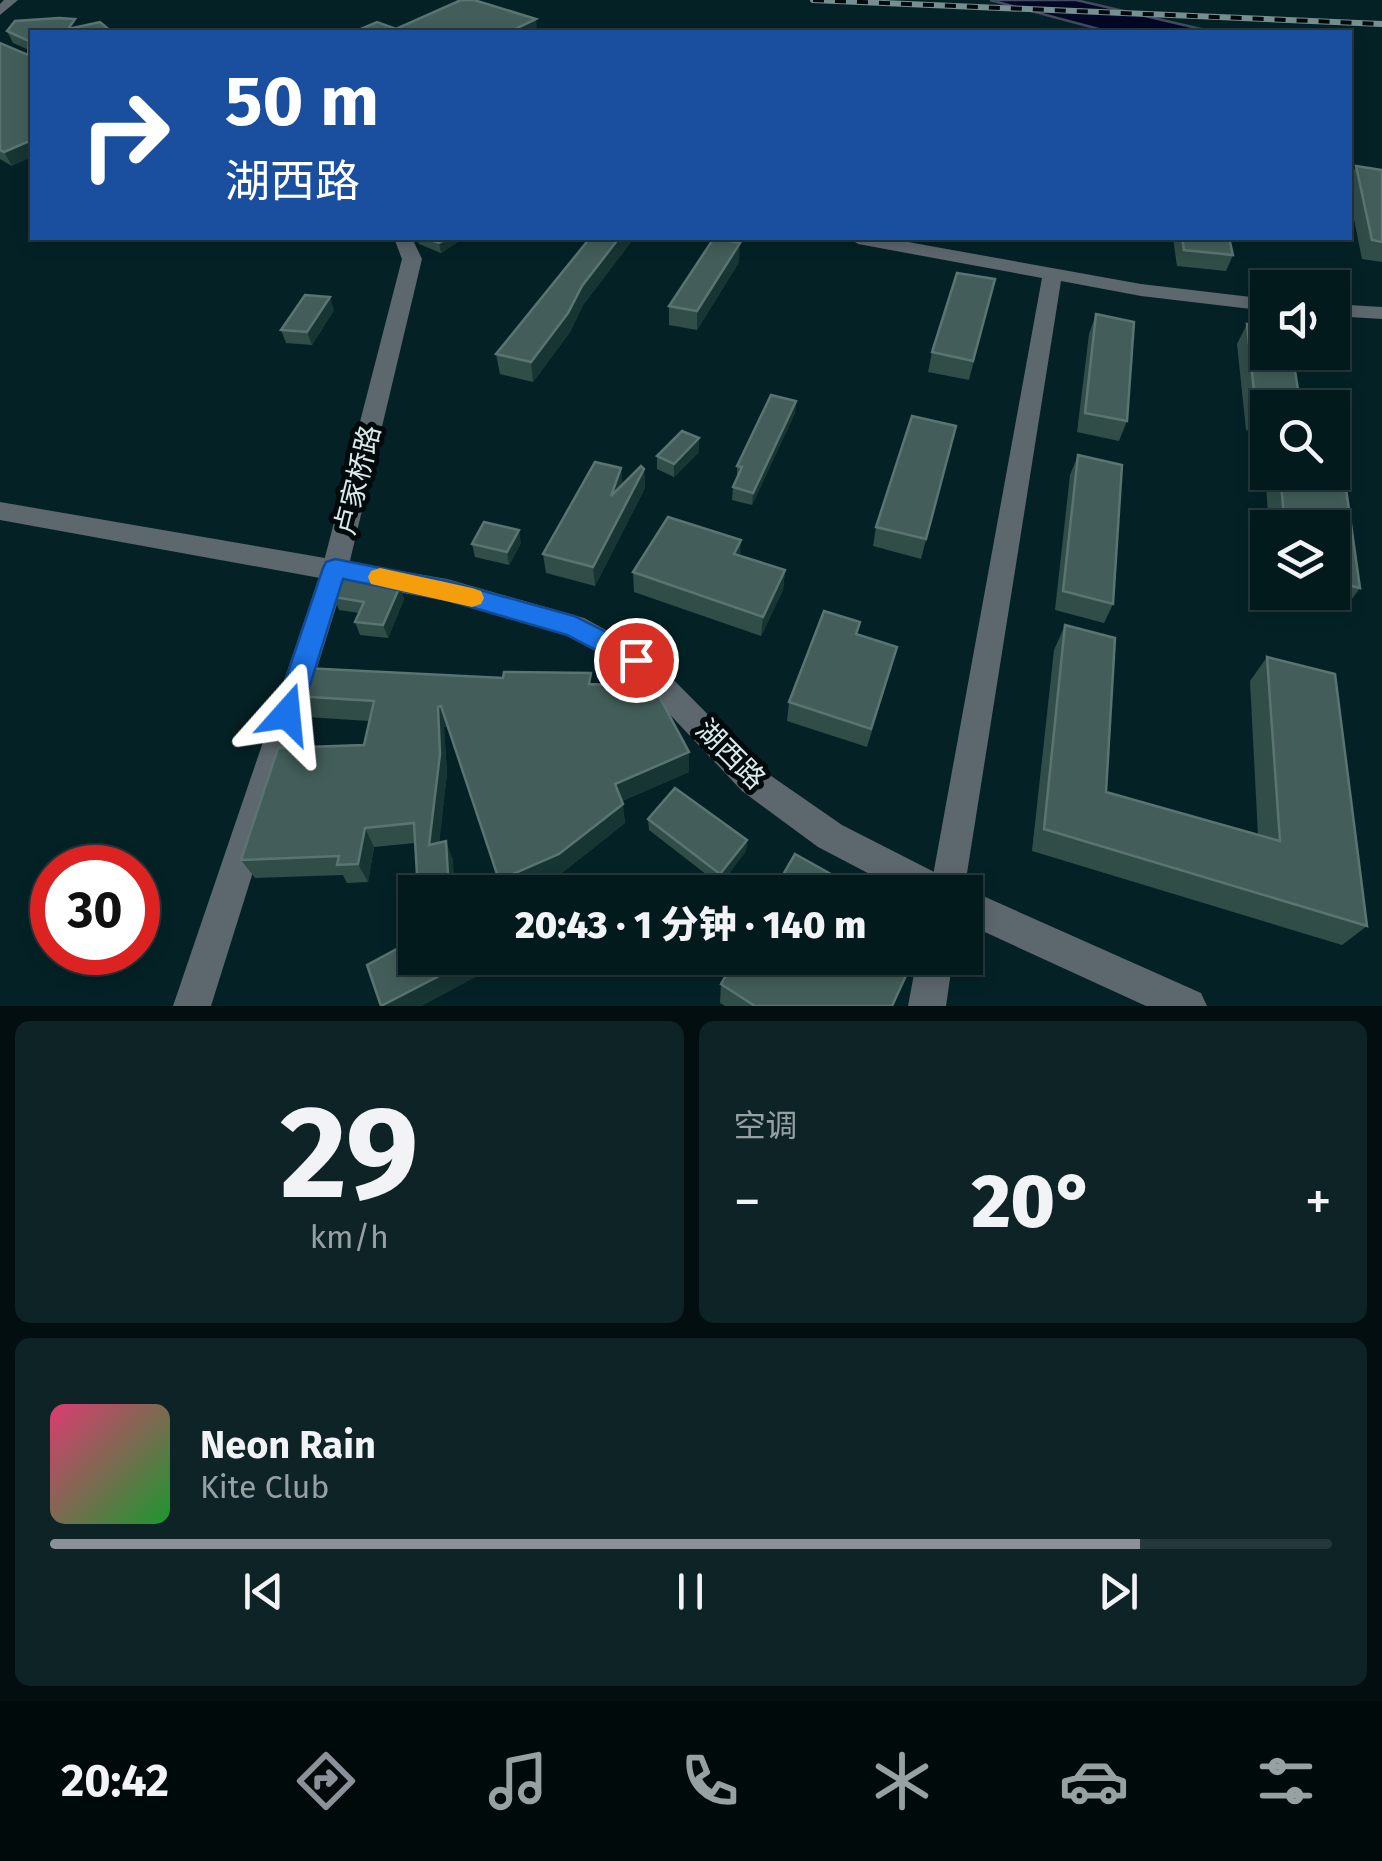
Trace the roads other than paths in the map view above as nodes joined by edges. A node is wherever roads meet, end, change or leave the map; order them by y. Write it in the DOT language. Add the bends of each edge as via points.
graph roads {
  1 [pos="404,240"];
  2 [pos="869,240"];
  3 [pos="1052,274"];
  4 [pos="1250,303"];
  5 [pos="1350,311"];
  6 [pos="1382,313"];
  7 [pos="0,511"];
  8 [pos="335,568"];
  9 [pos="905,875"];
  10 [pos="950,875"];
  11 [pos="983,913"];
  12 [pos="932,975"];
  13 [pos="192,1006"];
  14 [pos="926,1006"];
  15 [pos="1188,1006"];
  1 -- 8 [label="street, 卢家桥路" via="412,259"];
  2 -- 3 [label="street"];
  3 -- 4 [label="street"];
  3 -- 10 [label="street"];
  5 -- 6 [label="street"];
  7 -- 8 [label="street, 湖西路"];
  8 -- 9 [label="street, 湖西路" via="556,621 621,651 677,699 753,781 830,836"];
  8 -- 13 [label="street, 卢家桥路"];
  11 -- 15 [label="street"];
  12 -- 14 [label="street"];
}
